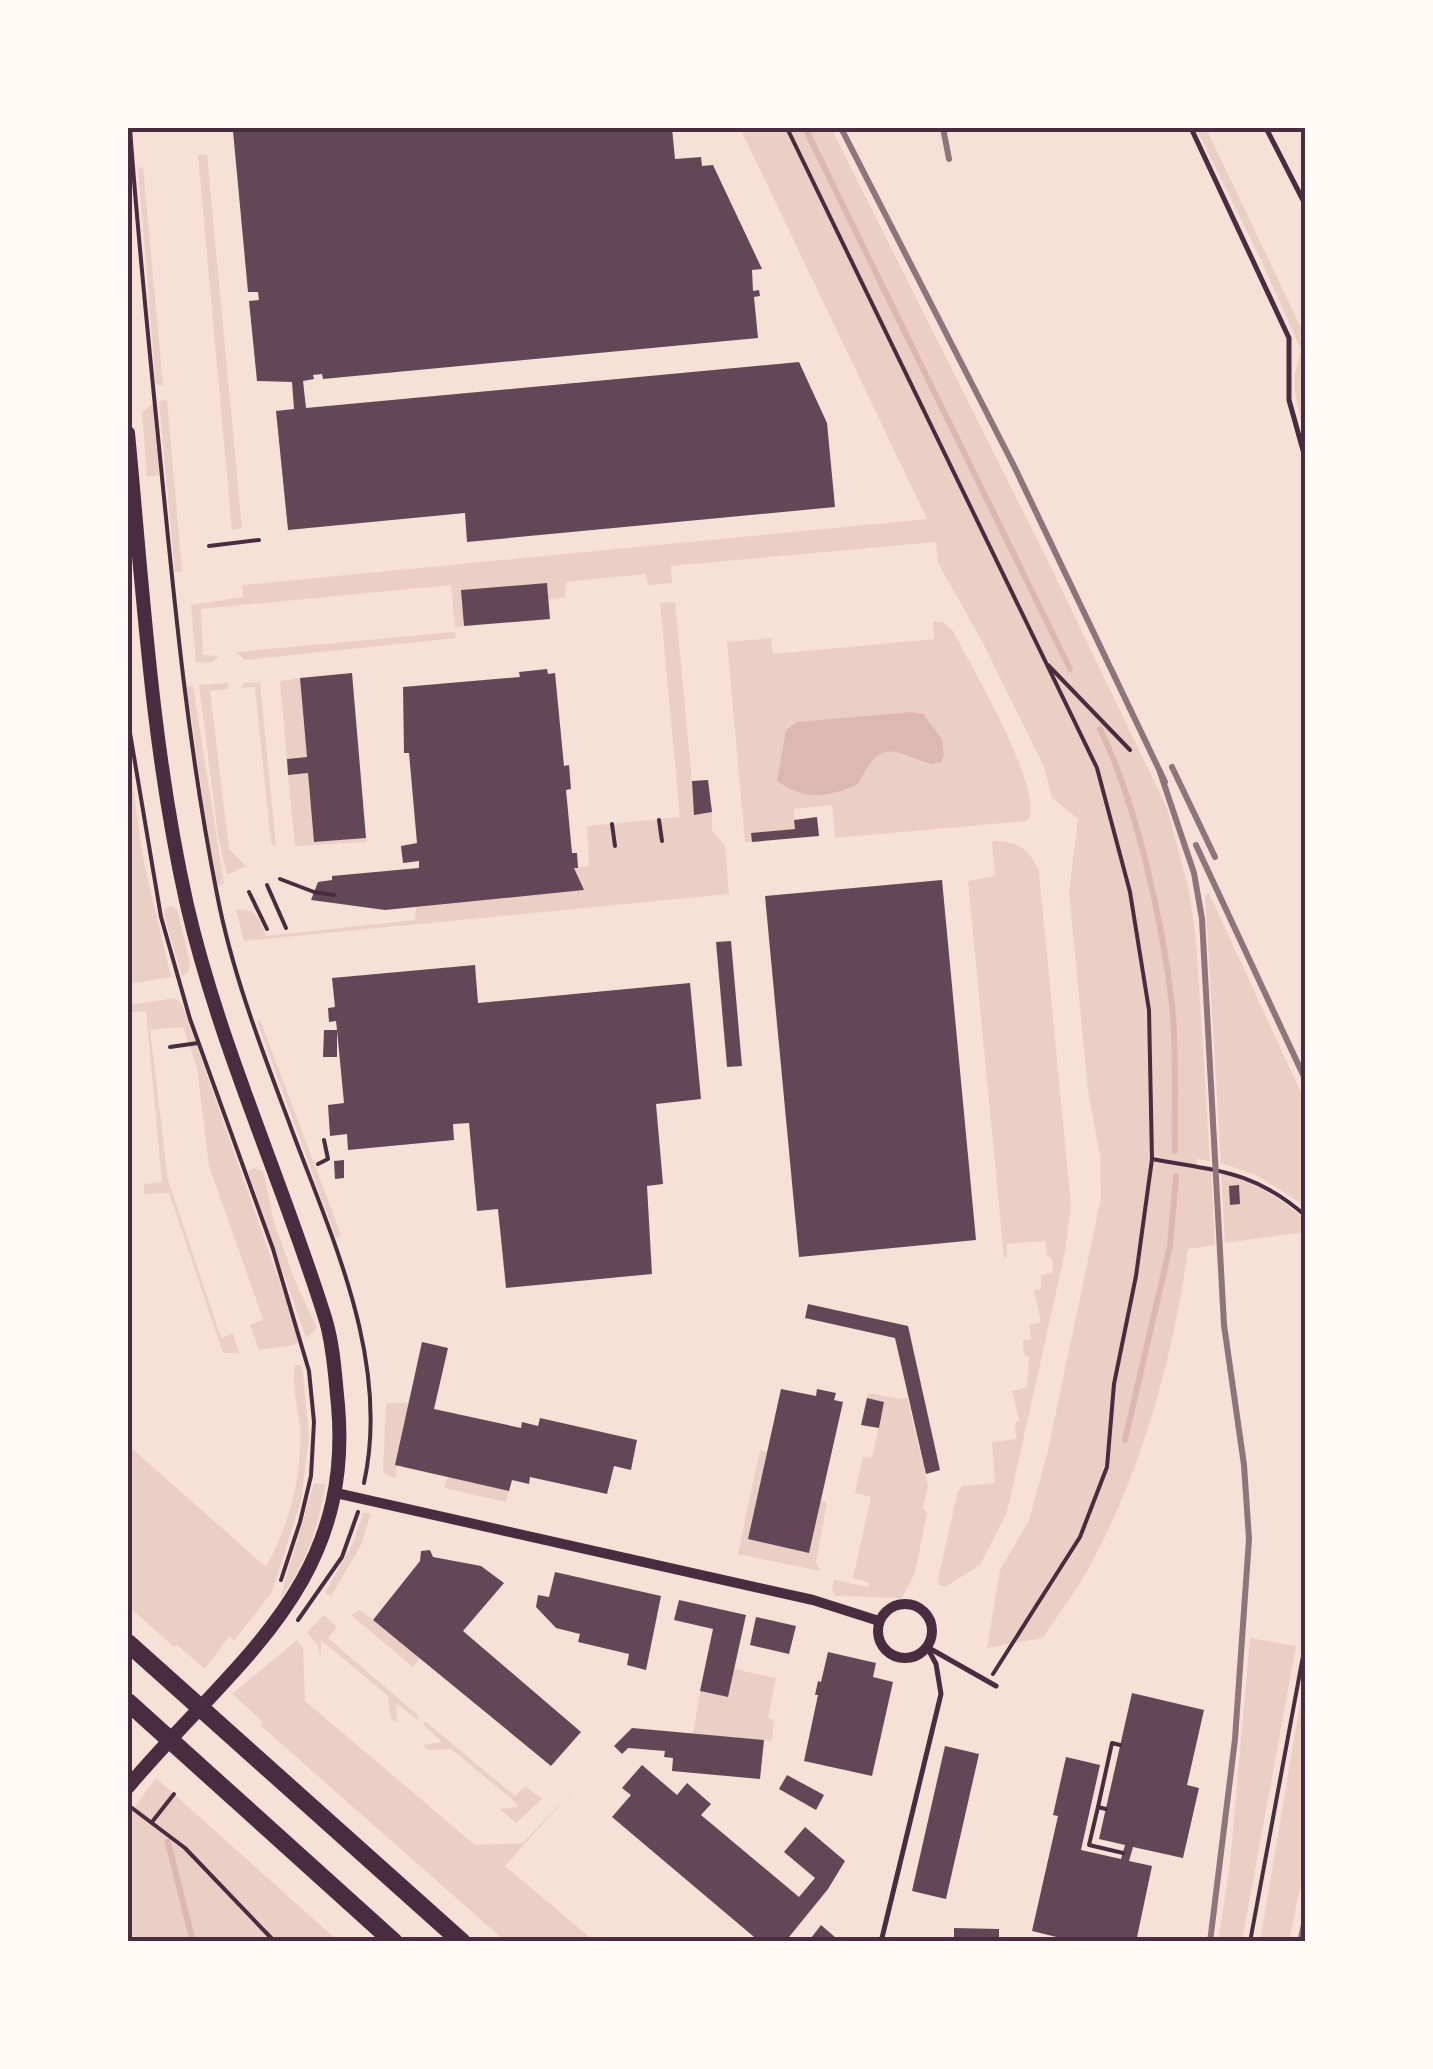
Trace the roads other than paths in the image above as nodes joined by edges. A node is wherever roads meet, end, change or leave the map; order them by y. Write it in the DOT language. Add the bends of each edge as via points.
graph roads {
  1 [pos="1191,128"];
  2 [pos="1266,128"];
  3 [pos="1306,206"];
  4 [pos="128,433"];
  5 [pos="1306,460"];
  6 [pos="336,1494"];
  7 [pos="879,1621"];
  8 [pos="128,1643"];
  9 [pos="927,1647"];
  10 [pos="996,1686"];
  11 [pos="128,1703"];
  12 [pos="128,1787"];
  13 [pos="394,1942"];
  14 [pos="462,1942"];
  15 [pos="881,1942"];
  1 -- 5 [label="lane" via="1289,338 1289,400"];
  2 -- 3 [label="lane"];
  4 -- 6 [label="main road" via="158,735 187,907 330,1334 341,1449"];
  6 -- 7 [label="street" via="814,1600"];
  6 -- 12 [label="main road" via="322,1544 280,1616"];
  7 -- 9 [label="street" via="879,1640 890,1654 911,1658"];
  7 -- 9 [label="street" via="897,1604 917,1606 932,1626"];
  8 -- 14 [label="highway"];
  9 -- 10 [label="lane"];
  9 -- 15 [label="lane" via="941,1694"];
  11 -- 13 [label="highway"];
}
